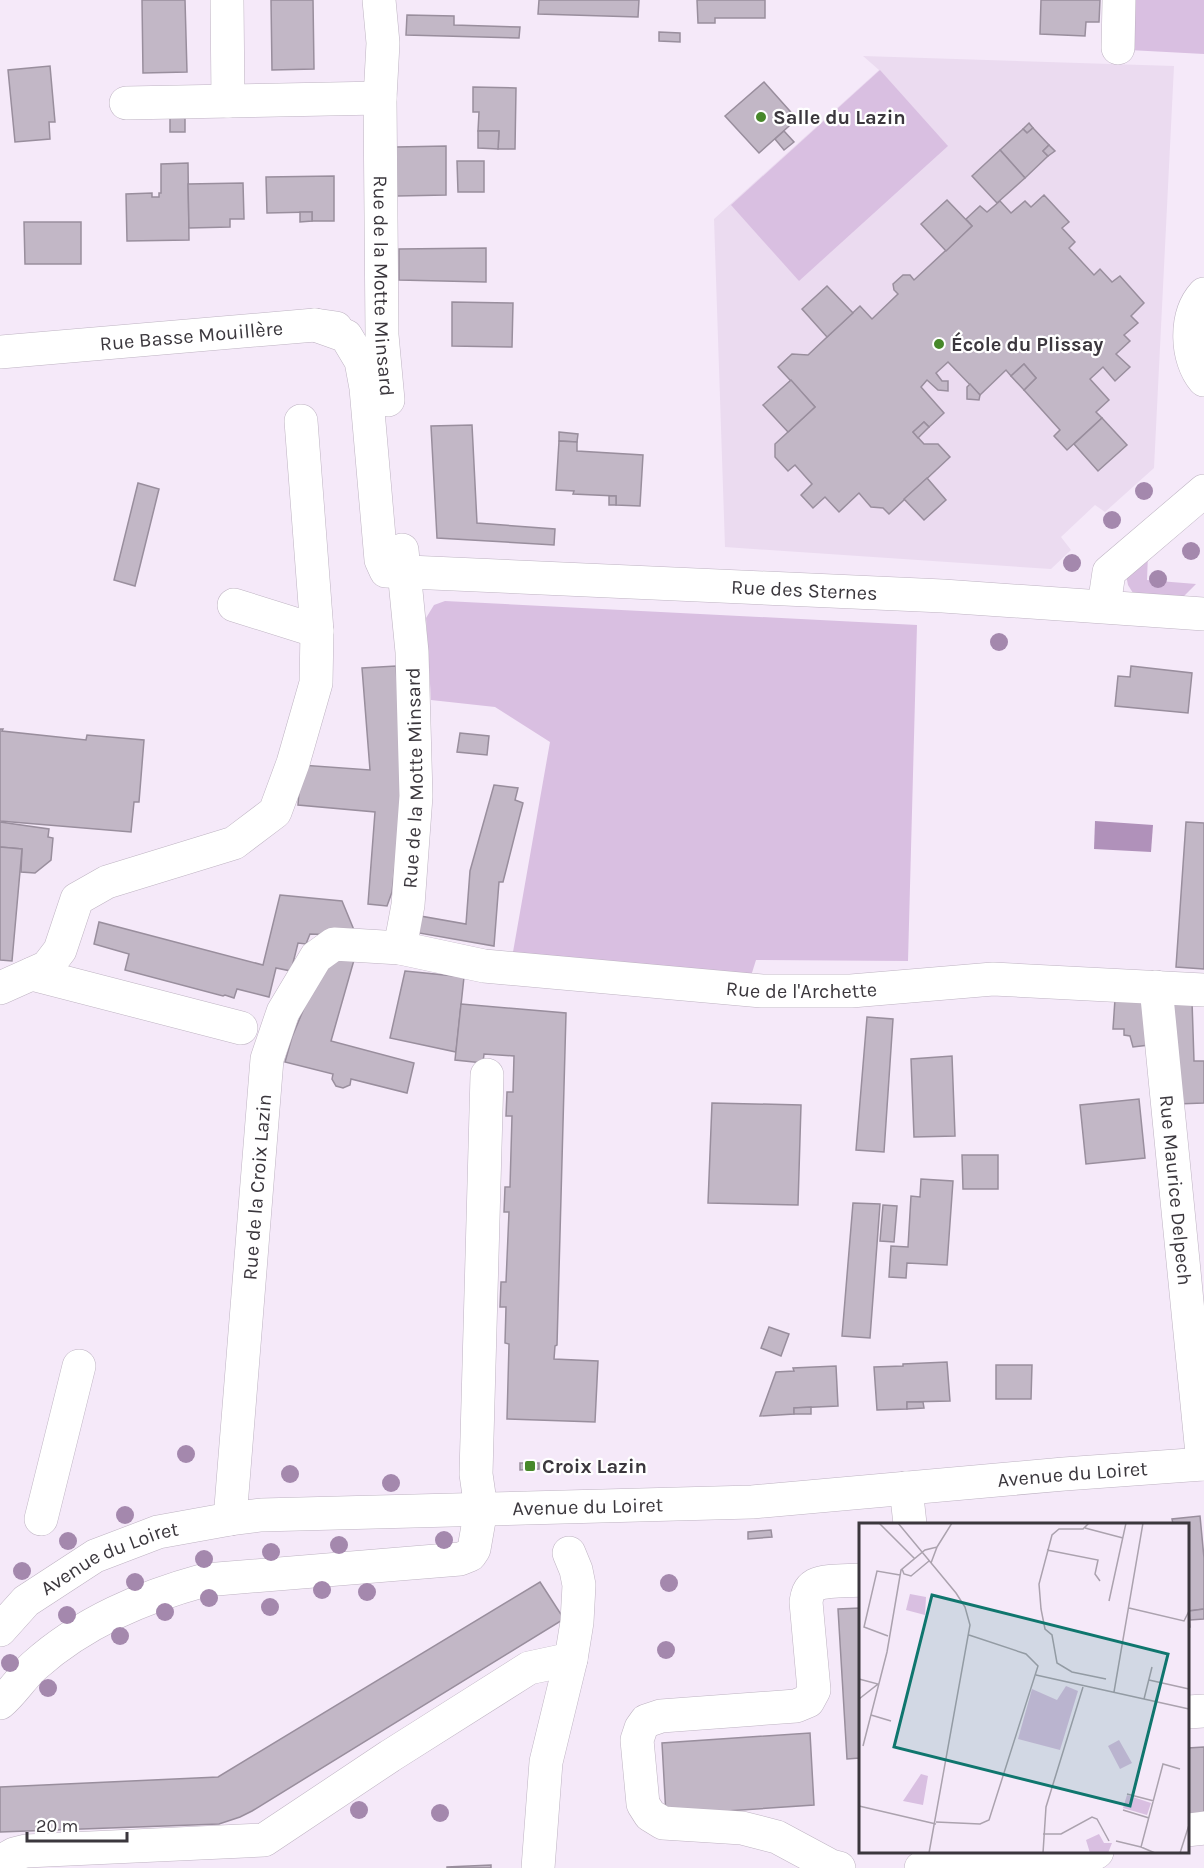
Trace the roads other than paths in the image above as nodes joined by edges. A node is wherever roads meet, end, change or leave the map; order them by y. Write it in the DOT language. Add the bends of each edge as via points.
graph roads {
  1 [pos="227,0"];
  2 [pos="380,0"];
  3 [pos="1119,0"];
  4 [pos="1118,48"];
  5 [pos="380,98"];
  6 [pos="228,101"];
  7 [pos="126,103"];
  8 [pos="1204,294"];
  9 [pos="315,325"];
  10 [pos="382,335"];
  11 [pos="0,352"];
  12 [pos="1204,380"];
  13 [pos="301,421"];
  14 [pos="1204,491"];
  15 [pos="404,572"];
  16 [pos="234,605"];
  17 [pos="1104,606"];
  18 [pos="1198,608"];
  19 [pos="317,631"];
  20 [pos="400,948"];
  21 [pos="32,974"];
  22 [pos="1156,987"];
  23 [pos="0,988"];
  24 [pos="1204,990"];
  25 [pos="240,1028"];
  26 [pos="487,1075"];
  27 [pos="79,1366"];
  28 [pos="1204,1464"];
  29 [pos="906,1488"];
  30 [pos="481,1509"];
  31 [pos="230,1518"];
  32 [pos="41,1519"];
  33 [pos="910,1523"];
  34 [pos="569,1553"];
  35 [pos="859,1580"];
  36 [pos="0,1630"];
  37 [pos="571,1659"];
  38 [pos="0,1703"];
  39 [pos="1204,1711"];
  40 [pos="1189,1712"];
  41 [pos="1204,1828"];
  42 [pos="1189,1830"];
  43 [pos="1094,1853"];
  44 [pos="0,1862"];
  45 [pos="538,1868"];
  46 [pos="839,1868"];
  47 [pos="921,1868"];
  1 -- 6 [label="street"];
  2 -- 5 [label="street, Rue de la Motte Minsard"];
  3 -- 4 [label="street"];
  5 -- 6 [label="street"];
  5 -- 10 [label="street, Rue de la Motte Minsard"];
  6 -- 7 [label="street"];
  8 -- 12 [label="street" via="1193,316 1190,341 1197,371"];
  9 -- 10 [label="street, Rue Basse Mouillère"];
  9 -- 11 [label="street, Rue Basse Mouillère"];
  9 -- 15 [label="street, Rue de la Motte Minsard" via="346,336 361,361 381,560 386,571"];
  10 -- 15 [label="street, Rue de la Motte Minsard"];
  13 -- 19 [label="street"];
  14 -- 17 [label="street" via="1109,572"];
  15 -- 17 [label="street, Rue des Sternes"];
  15 -- 20 [label="street, Rue de la Motte Minsard" via="412,652 416,796 408,905"];
  16 -- 19 [label="street"];
  17 -- 18 [label="street, Rue des Sternes"];
  19 -- 21 [label="street" via="316,683 275,812 234,843 107,882 77,899 60,950 47,967"];
  20 -- 22 [label="street, Rue de l'Archette" via="484,966 762,991 851,991 993,979"];
  20 -- 31 [label="street, Rue de la Croix Lazin" via="334,944 316,957 283,1012 267,1059"];
  21 -- 23 [label="street"];
  21 -- 25 [label="street"];
  22 -- 24 [label="street, Rue de l'Archette"];
  22 -- 28 [label="street, Rue Maurice Delpech"];
  26 -- 30 [label="street" via="476,1474"];
  27 -- 32 [label="street"];
  28 -- 29 [label="street, Avenue du Loiret"];
  29 -- 30 [label="street, Avenue du Loiret" via="752,1502"];
  29 -- 33 [label="street"];
  30 -- 31 [label="street, Avenue du Loiret"];
  30 -- 38 [label="street" via="474,1549 460,1559 205,1580 142,1601 72,1636 33,1667"];
  31 -- 36 [label="street, Avenue du Loiret" via="158,1532 95,1556 26,1601"];
  34 -- 37 [label="street" via="579,1585"];
  35 -- 46 [label="street" via="815,1585 809,1591 806,1602 814,1690 808,1701 796,1706 661,1716 646,1721 637,1740 643,1804 650,1815 663,1823 742,1828 777,1837"];
  37 -- 44 [label="street" via="529,1668 264,1840 26,1851"];
  37 -- 45 [label="street" via="546,1762"];
  39 -- 40 [label="street"];
  41 -- 42 [label="street"];
  43 -- 47 [label="street" via="1088,1858"];
}
